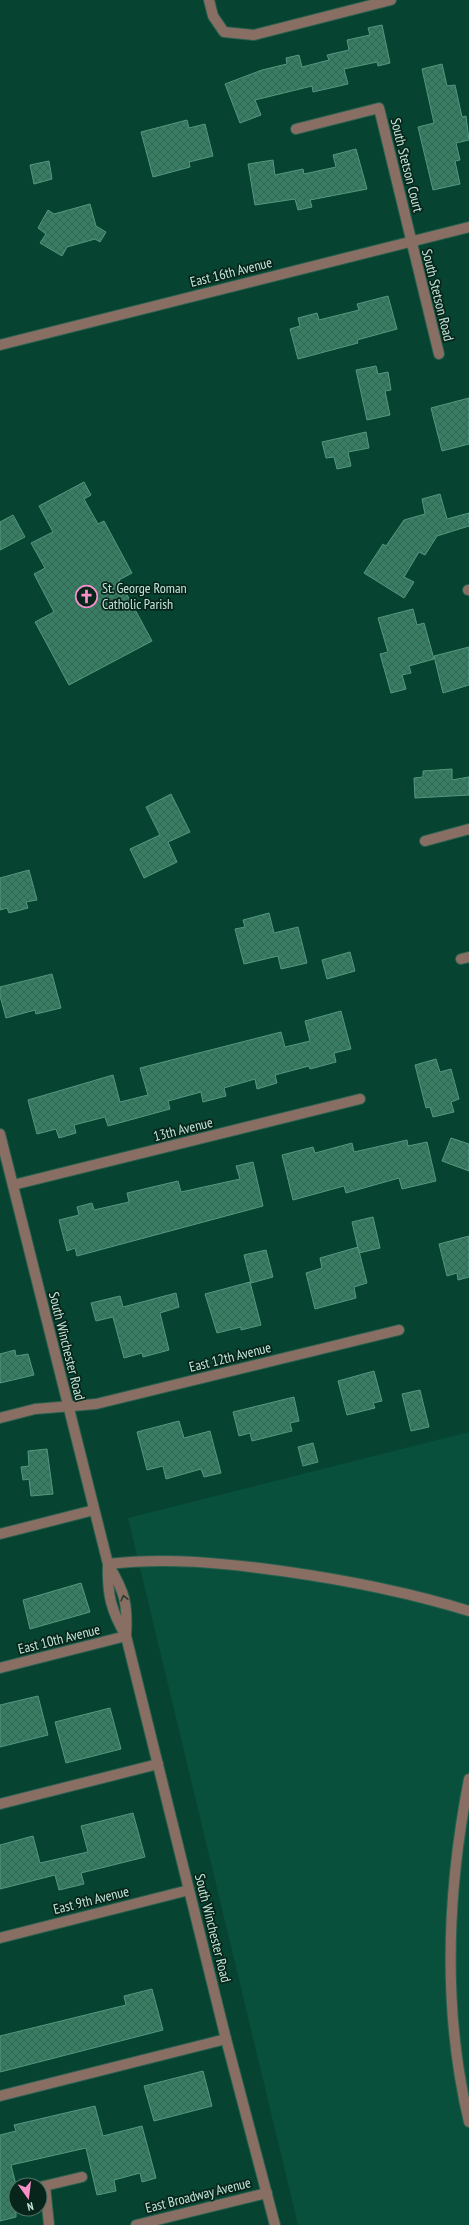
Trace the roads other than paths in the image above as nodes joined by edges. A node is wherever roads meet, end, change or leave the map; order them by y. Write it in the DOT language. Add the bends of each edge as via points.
graph roads {
  1 [pos="209,0"];
  2 [pos="391,0"];
  3 [pos="296,129"];
  4 [pos="469,227"];
  5 [pos="411,241"];
  6 [pos="0,345"];
  7 [pos="439,354"];
  8 [pos="469,829"];
  9 [pos="425,841"];
  10 [pos="360,1099"];
  11 [pos="0,1134"];
  12 [pos="13,1185"];
  13 [pos="399,1330"];
  14 [pos="68,1405"];
  15 [pos="0,1418"];
  16 [pos="94,1510"];
  17 [pos="0,1534"];
  18 [pos="108,1564"];
  19 [pos="469,1611"];
  20 [pos="126,1636"];
  21 [pos="0,1668"];
  22 [pos="158,1764"];
  23 [pos="469,1779"];
  24 [pos="0,1804"];
  25 [pos="189,1890"];
  26 [pos="0,1938"];
  27 [pos="226,2039"];
  28 [pos="0,2096"];
  29 [pos="469,2122"];
  30 [pos="82,2177"];
  31 [pos="48,2185"];
  32 [pos="267,2193"];
  33 [pos="136,2225"];
  34 [pos="275,2225"];
  1 -- 2 [label="street" via="214,16 224,32 254,35"];
  3 -- 5 [label="street, South Stetson Court" via="379,108"];
  4 -- 5 [label="street, East 16th Avenue"];
  5 -- 6 [label="street, East 16th Avenue"];
  5 -- 7 [label="street, South Stetson Road"];
  8 -- 9 [label="street"];
  10 -- 12 [label="street, 13th Avenue"];
  11 -- 12 [label="street, South Winchester Road"];
  12 -- 14 [label="street, South Winchester Road"];
  13 -- 14 [label="street, East 12th Avenue" via="96,1404"];
  14 -- 15 [label="street, East 12th Avenue" via="35,1409"];
  14 -- 16 [label="street, South Winchester Road"];
  16 -- 17 [label="street"];
  16 -- 18 [label="street, South Winchester Road"];
  18 -- 19 [label="street" via="166,1560 236,1565 374,1586"];
  18 -- 20 [label="street, South Winchester Road" via="107,1588 112,1608"];
  20 -- 18 [label="street, South Winchester Road, one-way" via="128,1612 121,1587"];
  20 -- 21 [label="street, East 10th Avenue"];
  20 -- 22 [label="street, South Winchester Road"];
  22 -- 24 [label="street"];
  22 -- 25 [label="street, South Winchester Road"];
  23 -- 29 [label="street" via="454,1866 450,1966 459,2073"];
  25 -- 26 [label="street, East 9th Avenue"];
  25 -- 27 [label="street, South Winchester Road"];
  27 -- 28 [label="street"];
  27 -- 32 [label="street, South Winchester Road"];
  30 -- 31 [label="street"];
  32 -- 33 [label="street, East Broadway Avenue"];
  32 -- 34 [label="street, South Winchester Road"];
}
